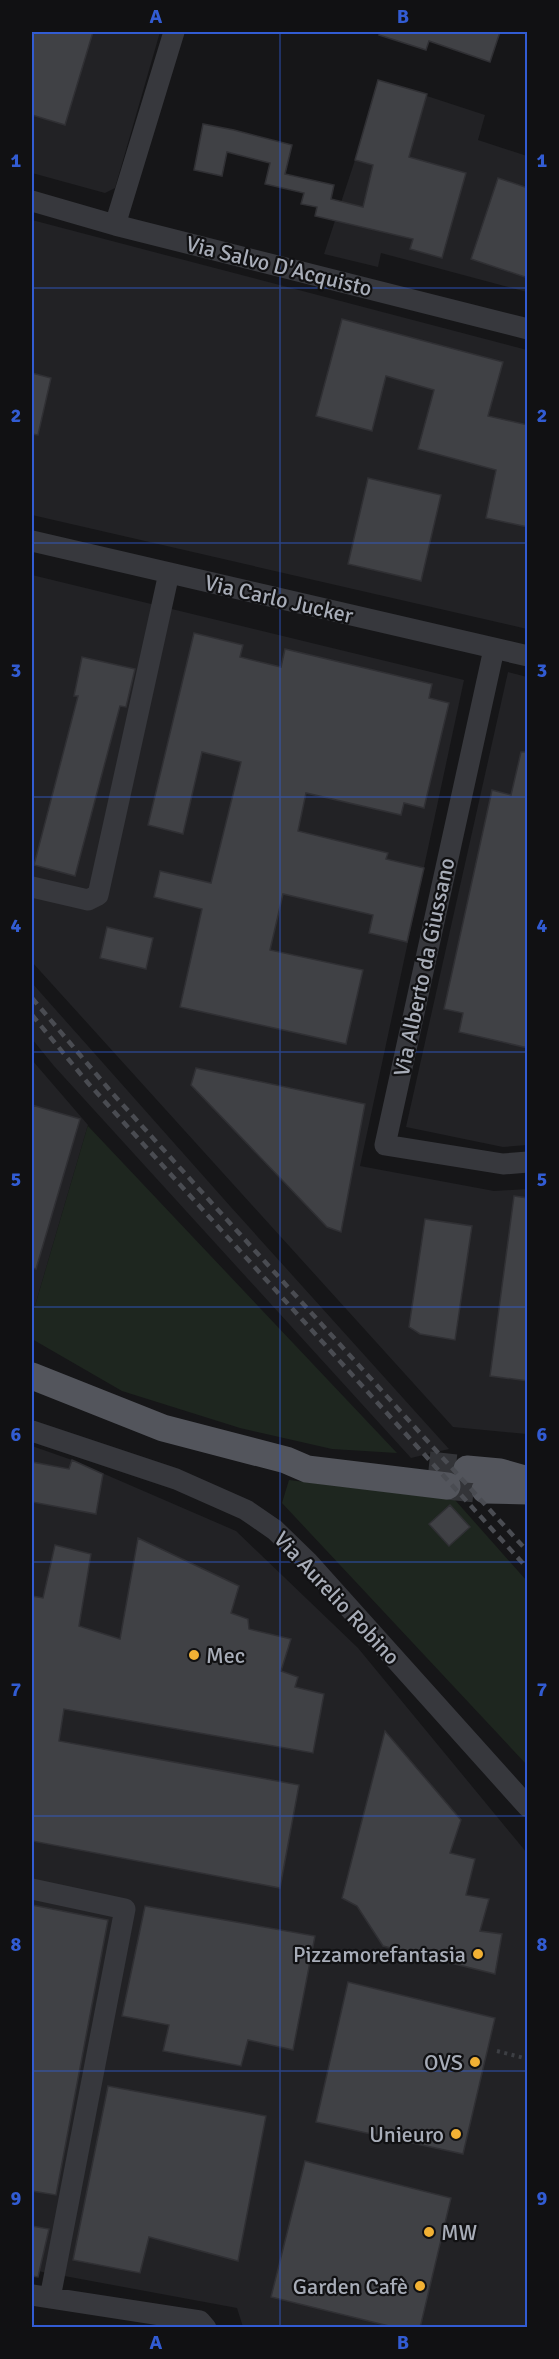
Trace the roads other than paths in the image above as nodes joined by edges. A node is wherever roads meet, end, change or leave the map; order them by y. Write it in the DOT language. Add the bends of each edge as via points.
graph roads {
  1 [pos="174,32"];
  2 [pos="32,201"];
  3 [pos="115,225"];
  4 [pos="528,328"];
  5 [pos="32,541"];
  6 [pos="170,573"];
  7 [pos="494,648"];
  8 [pos="528,656"];
  9 [pos="32,887"];
  10 [pos="528,1162"];
  11 [pos="32,1376"];
  12 [pos="32,1431"];
  13 [pos="286,1460"];
  14 [pos="429,1465"];
  15 [pos="528,1479"];
  16 [pos="485,1490"];
  17 [pos="528,1491"];
  18 [pos="528,1807"];
  19 [pos="32,1889"];
  20 [pos="41,2297"];
  21 [pos="206,2328"];
  1 -- 3 [label="street"];
  2 -- 3 [label="street, Via Salvo D'Acquisto"];
  3 -- 4 [label="street, Via Salvo D'Acquisto"];
  5 -- 6 [label="street, Via Carlo Jucker"];
  6 -- 7 [label="street, Via Carlo Jucker"];
  6 -- 9 [label="street" via="98,895 88,900"];
  7 -- 8 [label="street, Via Carlo Jucker"];
  7 -- 10 [label="street, Via Alberto da Giussano" via="385,1145 503,1164"];
  11 -- 13 [label="main road" via="176,1432"];
  12 -- 18 [label="street, Via Aurelio Robino" via="176,1479 246,1510 275,1530"];
  13 -- 14 [label="main road" via="340,1456"];
  13 -- 15 [label="main road" via="310,1470 457,1477 500,1472"];
  16 -- 17 [label="main road"];
  19 -- 20 [label="street" via="125,1909"];
  20 -- 21 [label="street" via="200,2321"];
}
